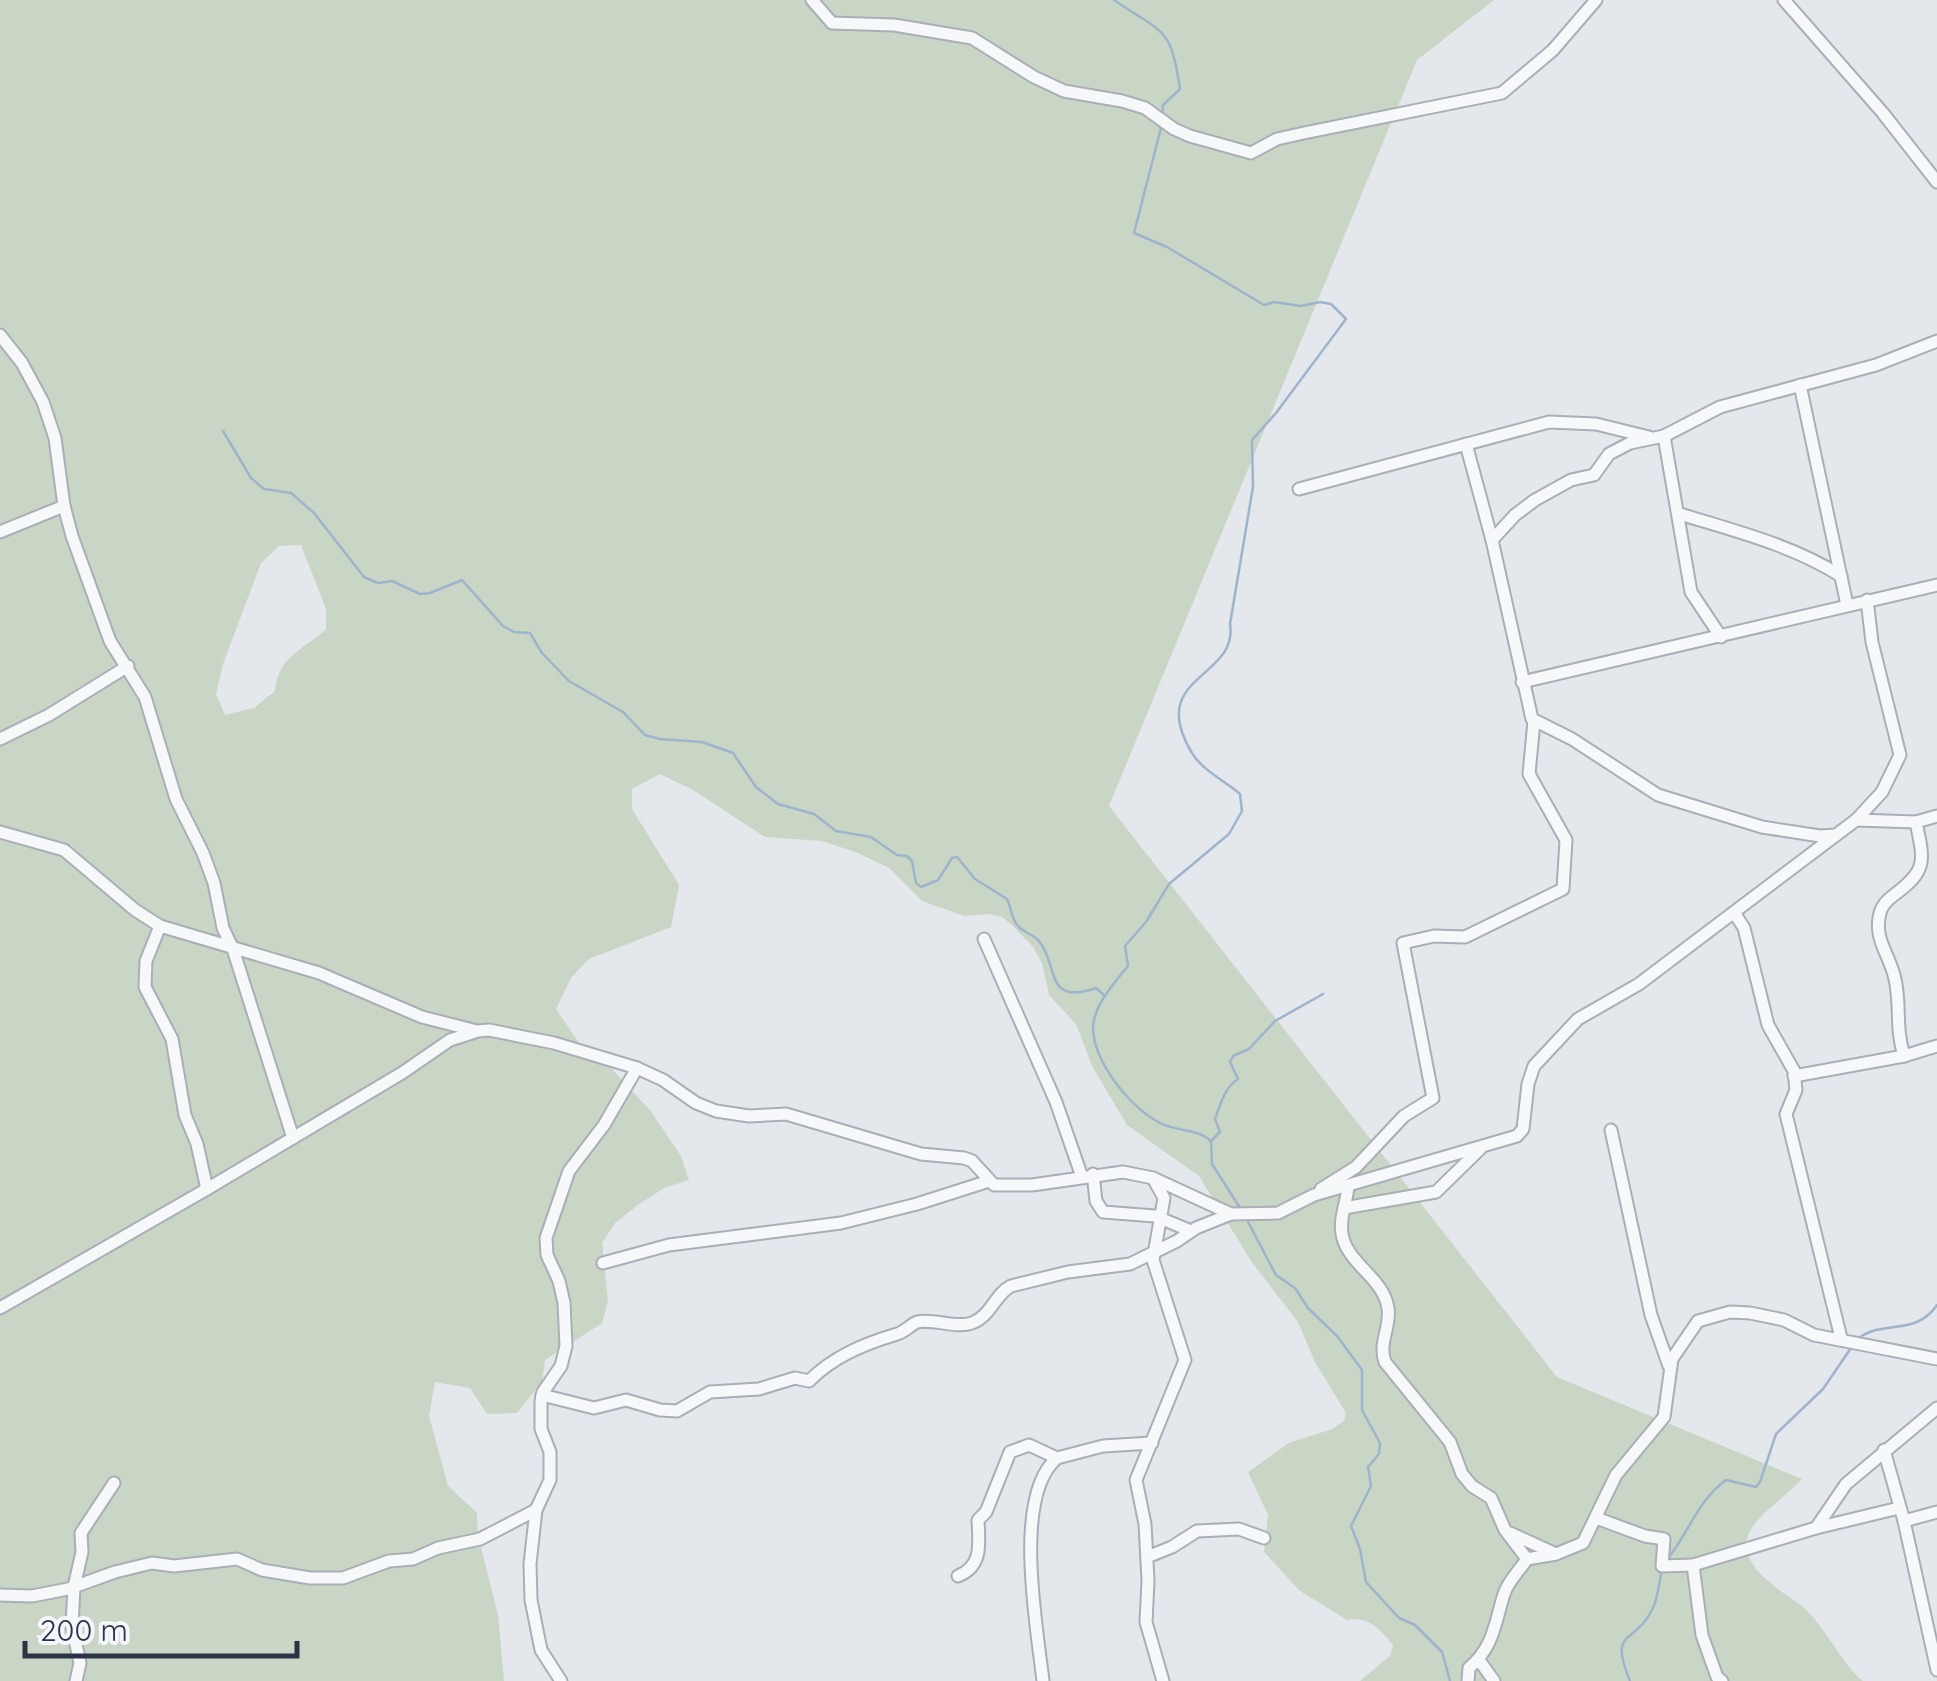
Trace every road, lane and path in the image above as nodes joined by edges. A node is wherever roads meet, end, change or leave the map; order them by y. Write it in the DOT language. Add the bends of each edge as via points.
graph roads {
  1 [pos="812,0"];
  2 [pos="1596,0"];
  3 [pos="1784,0"];
  4 [pos="1937,182"];
  5 [pos="0,335"];
  6 [pos="1937,341"];
  7 [pos="1800,385"];
  8 [pos="1660,438"];
  9 [pos="1466,444"];
  10 [pos="1299,489"];
  11 [pos="64,506"];
  12 [pos="1680,514"];
  13 [pos="0,532"];
  14 [pos="1492,540"];
  15 [pos="1841,576"];
  16 [pos="1937,585"];
  17 [pos="1867,600"];
  18 [pos="1847,605"];
  19 [pos="1722,637"];
  20 [pos="128,666"];
  21 [pos="1522,682"];
  22 [pos="1534,721"];
  23 [pos="0,739"];
  24 [pos="1937,816"];
  25 [pos="1856,820"];
  26 [pos="1916,822"];
  27 [pos="0,832"];
  28 [pos="1836,835"];
  29 [pos="1735,914"];
  30 [pos="160,926"];
  31 [pos="984,939"];
  32 [pos="233,949"];
  33 [pos="477,1031"];
  34 [pos="1937,1046"];
  35 [pos="1904,1056"];
  36 [pos="637,1068"];
  37 [pos="1794,1076"];
  38 [pos="1611,1130"];
  39 [pos="293,1138"];
  40 [pos="1483,1146"];
  41 [pos="1088,1176"];
  42 [pos="1153,1178"];
  43 [pos="989,1181"];
  44 [pos="1348,1186"];
  45 [pos="207,1189"];
  46 [pos="1314,1194"];
  47 [pos="1344,1208"];
  48 [pos="1231,1214"];
  49 [pos="1161,1218"];
  50 [pos="1191,1231"];
  51 [pos="1152,1255"];
  52 [pos="603,1263"];
  53 [pos="0,1308"];
  54 [pos="1841,1338"];
  55 [pos="1937,1359"];
  56 [pos="1670,1370"];
  57 [pos="542,1395"];
  58 [pos="1937,1408"];
  59 [pos="1152,1443"];
  60 [pos="1884,1450"];
  61 [pos="1057,1458"];
  62 [pos="114,1483"];
  63 [pos="536,1510"];
  64 [pos="1937,1512"];
  65 [pos="1902,1515"];
  66 [pos="1596,1518"];
  67 [pos="1816,1528"];
  68 [pos="1505,1530"];
  69 [pos="1264,1538"];
  70 [pos="1556,1554"];
  71 [pos="1147,1557"];
  72 [pos="1528,1559"];
  73 [pos="1693,1565"];
  74 [pos="958,1576"];
  75 [pos="74,1587"];
  76 [pos="0,1595"];
  77 [pos="1479,1660"];
  78 [pos="1937,1670"];
  79 [pos="76,1681"];
  80 [pos="561,1681"];
  81 [pos="1043,1681"];
  82 [pos="1164,1681"];
  83 [pos="1468,1681"];
  84 [pos="1494,1681"];
  85 [pos="1722,1681"];
  1 -- 2 [label="street" via="832,23 972,38 1064,92 1122,100 1190,136 1250,153 1304,132 1502,93 1553,50"];
  3 -- 4 [label="street"];
  5 -- 11 [label="street" via="43,402"];
  6 -- 7 [label="street"];
  7 -- 8 [label="street" via="1720,407"];
  7 -- 15 [label="street"];
  8 -- 9 [label="street" via="1562,422"];
  8 -- 12 [label="street"];
  8 -- 14 [label="street" via="1610,454 1594,475 1535,500"];
  9 -- 10 [label="street"];
  9 -- 14 [label="street"];
  11 -- 13 [label="street"];
  11 -- 20 [label="street" via="102,623"];
  12 -- 15 [label="street" via="1743,531"];
  12 -- 19 [label="street" via="1691,592"];
  14 -- 21 [label="street"];
  15 -- 18 [label="street"];
  16 -- 17 [label="street"];
  17 -- 18 [label="street"];
  17 -- 25 [label="street" via="1900,755 1882,792"];
  18 -- 19 [label="street"];
  19 -- 21 [label="street"];
  20 -- 23 [label="street"];
  20 -- 32 [label="street" via="145,697"];
  21 -- 22 [label="street"];
  22 -- 28 [label="street" via="1658,796 1762,826"];
  22 -- 46 [label="street" via="1528,774 1566,840 1563,889 1465,937 1403,944 1433,1098 1404,1116 1356,1167"];
  24 -- 26 [label="street"];
  25 -- 26 [label="street"];
  25 -- 28 [label="street"];
  26 -- 35 [label="street" via="1918,872 1881,907 1878,922 1896,981"];
  27 -- 30 [label="street" via="76,857"];
  28 -- 29 [label="street"];
  29 -- 37 [label="street" via="1768,1025"];
  29 -- 40 [label="street" via="1578,1020 1534,1066 1520,1133"];
  30 -- 32 [label="street"];
  30 -- 45 [label="street" via="145,987 172,1039"];
  31 -- 41 [label="street"];
  32 -- 33 [label="street"];
  32 -- 39 [label="street"];
  33 -- 36 [label="street" via="529,1037"];
  33 -- 39 [label="street" via="450,1040"];
  34 -- 35 [label="street"];
  35 -- 37 [label="street"];
  36 -- 43 [label="street" via="703,1106 749,1116 786,1114 922,1154 964,1158"];
  36 -- 57 [label="street" via="569,1171 547,1232 547,1255 564,1303 566,1346"];
  37 -- 54 [label="street" via="1786,1114"];
  38 -- 56 [label="street" via="1651,1315"];
  39 -- 45 [label="street"];
  40 -- 44 [label="street"];
  40 -- 47 [label="street" via="1436,1192"];
  41 -- 42 [label="street" via="1123,1172"];
  41 -- 43 [label="street" via="1006,1186"];
  41 -- 49 [label="street" via="1103,1212"];
  42 -- 48 [label="street"];
  42 -- 49 [label="street" via="1164,1198"];
  43 -- 52 [label="street" via="841,1223 669,1245"];
  44 -- 46 [label="street"];
  44 -- 47 [label="street"];
  45 -- 53 [label="street"];
  46 -- 48 [label="street" via="1278,1213"];
  47 -- 68 [label="street" via="1346,1245 1388,1302 1385,1362 1450,1442 1462,1474 1491,1498"];
  48 -- 50 [label="street"];
  49 -- 50 [label="street"];
  49 -- 51 [label="street"];
  50 -- 51 [label="street"];
  51 -- 57 [label="street" via="1011,1286 972,1323 918,1322 829,1361 809,1381 710,1392 677,1411 626,1400 594,1408"];
  51 -- 59 [label="street" via="1185,1360"];
  54 -- 55 [label="street"];
  54 -- 56 [label="street" via="1730,1312 1694,1324"];
  56 -- 66 [label="street" via="1668,1409 1616,1475"];
  57 -- 63 [label="street" via="550,1480"];
  58 -- 60 [label="street"];
  59 -- 61 [label="street"];
  59 -- 71 [label="street" via="1136,1480"];
  60 -- 65 [label="street"];
  60 -- 67 [label="street" via="1846,1484"];
  61 -- 74 [label="street" via="1028,1445 1010,1452 978,1520 976,1563"];
  61 -- 81 [label="street" via="1042,1472 1029,1548"];
  62 -- 75 [label="street" via="81,1533"];
  63 -- 75 [label="street" via="480,1538 343,1578 262,1570 237,1560 152,1563"];
  63 -- 80 [label="street" via="531,1600 542,1650"];
  64 -- 65 [label="street"];
  65 -- 67 [label="street"];
  65 -- 78 [label="street"];
  66 -- 70 [label="street" via="1583,1543"];
  66 -- 73 [label="street" via="1664,1539 1662,1566"];
  67 -- 73 [label="street"];
  68 -- 70 [label="street"];
  68 -- 72 [label="street"];
  69 -- 71 [label="street" via="1239,1530 1197,1531"];
  70 -- 72 [label="street"];
  71 -- 82 [label="street" via="1146,1622"];
  72 -- 77 [label="street" via="1505,1590 1498,1624"];
  73 -- 85 [label="street" via="1702,1635"];
  75 -- 76 [label="street"];
  75 -- 79 [label="street"];
  77 -- 83 [label="street"];
  77 -- 84 [label="street"];
}
